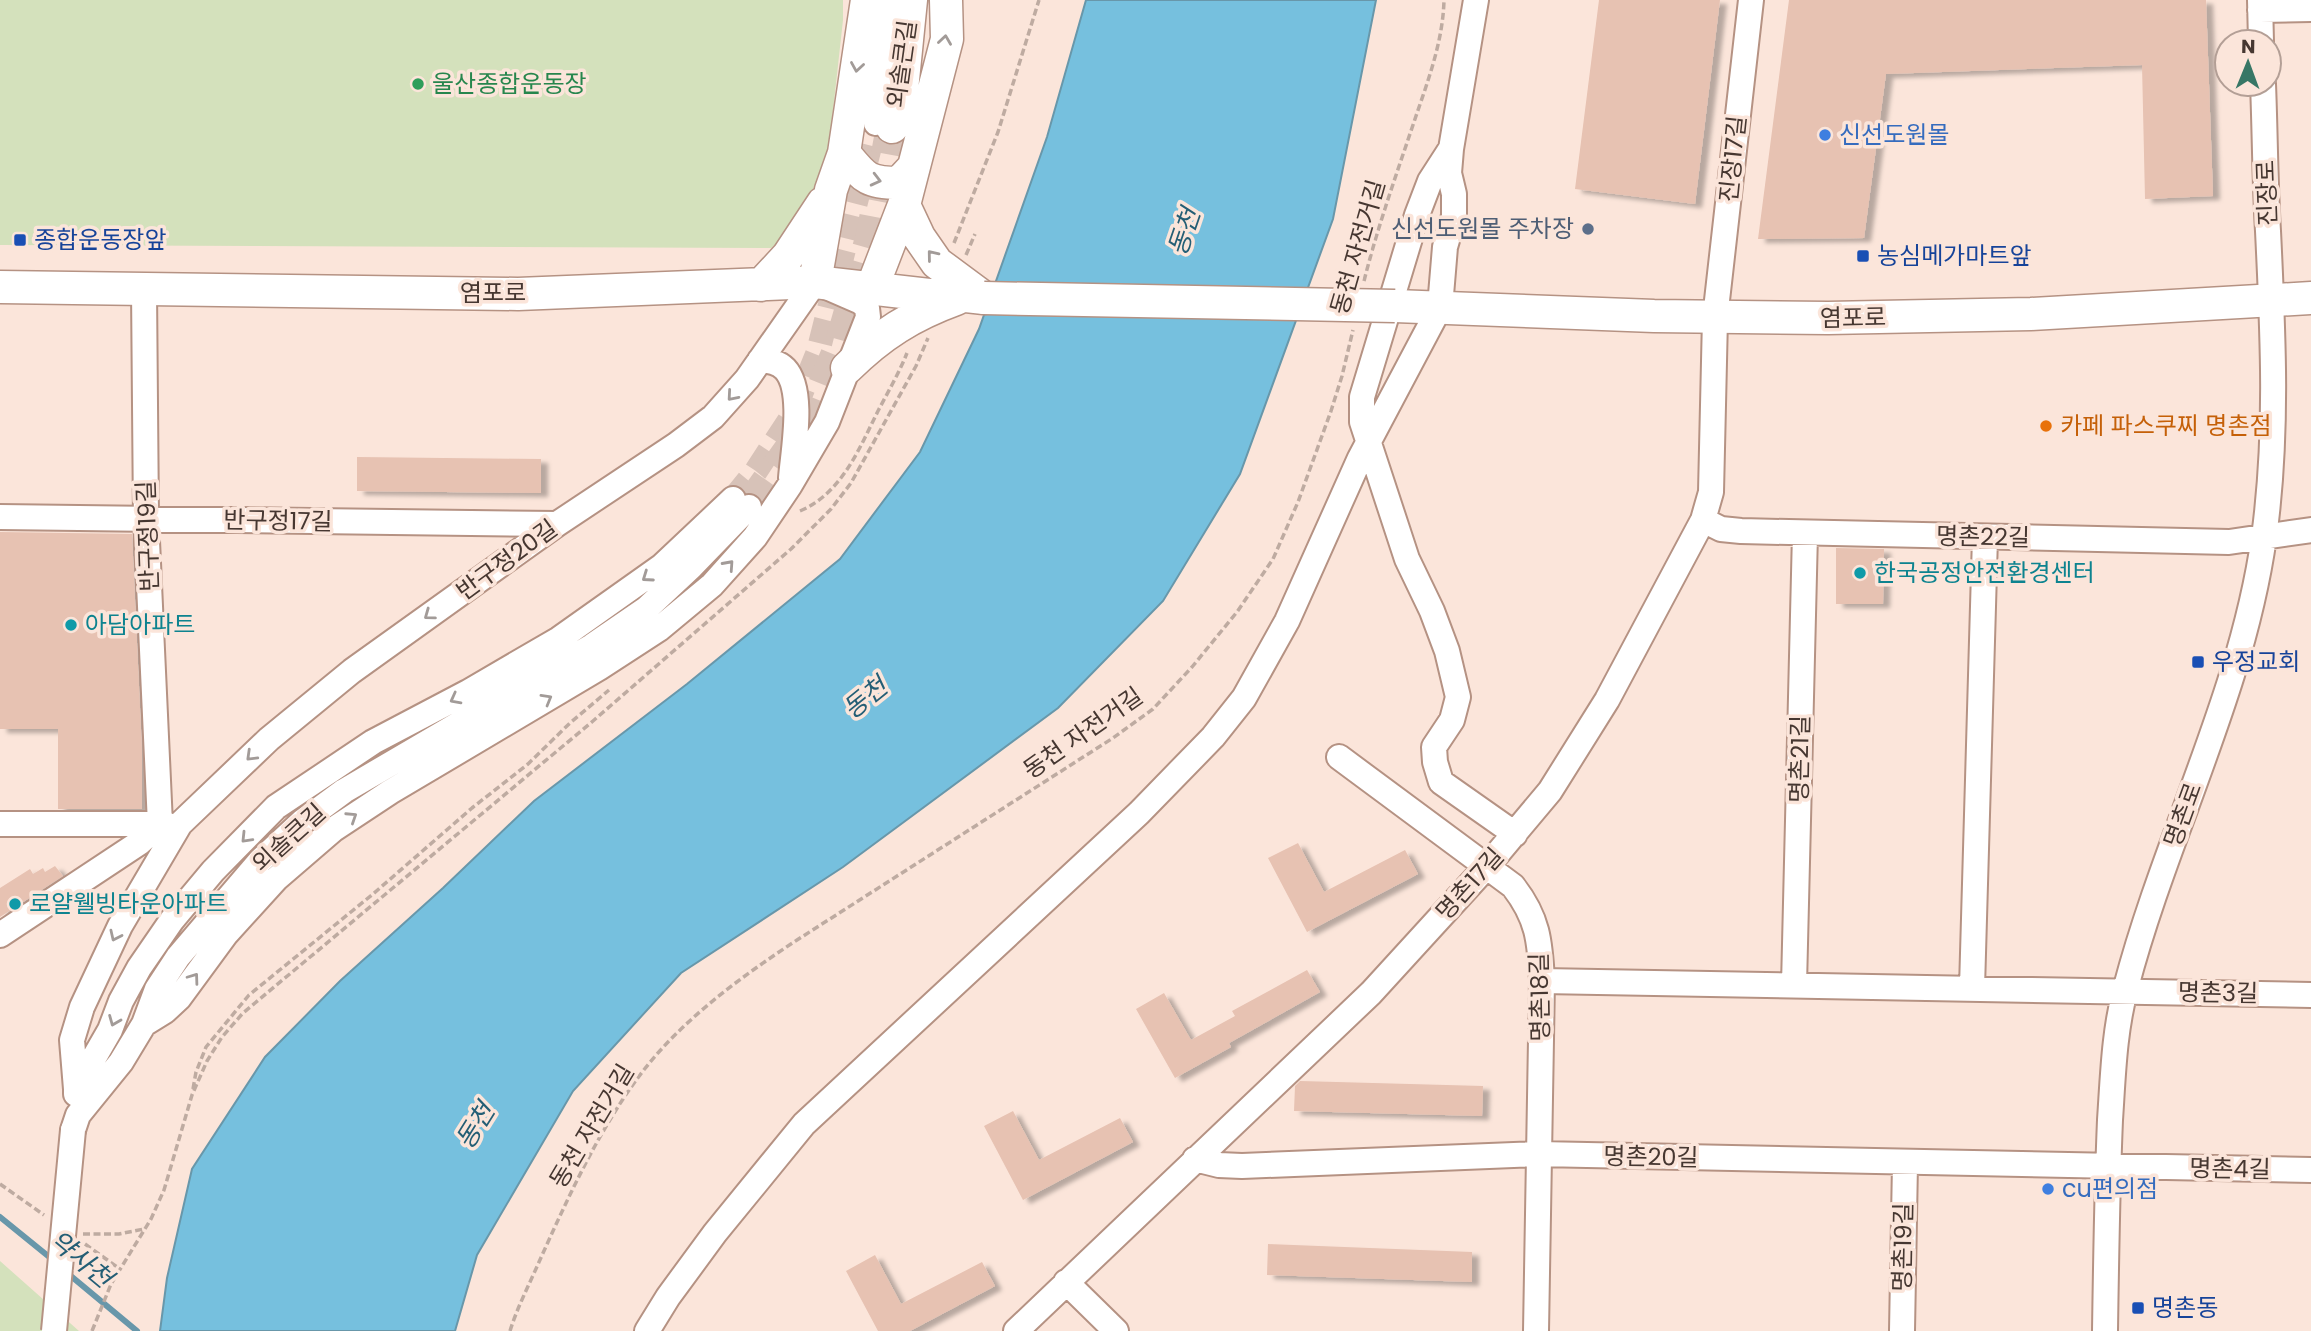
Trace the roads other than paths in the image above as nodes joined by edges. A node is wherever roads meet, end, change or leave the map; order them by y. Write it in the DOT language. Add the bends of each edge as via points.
graph roads {
  1 [pos="867,0"];
  2 [pos="890,0"];
  3 [pos="911,0"];
  4 [pos="946,0"];
  5 [pos="1476,0"];
  6 [pos="1751,0"];
  7 [pos="2260,5"];
  8 [pos="2311,9"];
  9 [pos="2261,28"];
  10 [pos="2264,98"];
  11 [pos="884,125"];
  12 [pos="1451,149"];
  13 [pos="844,153"];
  14 [pos="913,168"];
  15 [pos="831,190"];
  16 [pos="904,205"];
  17 [pos="815,282"];
  18 [pos="761,285"];
  19 [pos="0,287"];
  20 [pos="872,288"];
  21 [pos="144,289"];
  22 [pos="974,297"];
  23 [pos="2311,298"];
  24 [pos="2273,302"];
  25 [pos="1440,307"];
  26 [pos="1715,318"];
  27 [pos="760,360"];
  28 [pos="847,368"];
  29 [pos="1368,441"];
  30 [pos="790,485"];
  31 [pos="0,517"];
  32 [pos="146,519"];
  33 [pos="1703,520"];
  34 [pos="556,524"];
  35 [pos="2311,530"];
  36 [pos="1805,533"];
  37 [pos="1985,537"];
  38 [pos="2264,538"];
  39 [pos="1339,757"];
  40 [pos="0,824"];
  41 [pos="170,824"];
  42 [pos="1514,834"];
  43 [pos="1488,865"];
  44 [pos="0,935"];
  45 [pos="1542,981"];
  46 [pos="1794,985"];
  47 [pos="1972,988"];
  48 [pos="2125,991"];
  49 [pos="2311,995"];
  50 [pos="145,1024"];
  51 [pos="76,1089"];
  52 [pos="76,1123"];
  53 [pos="1539,1154"];
  54 [pos="1195,1159"];
  55 [pos="1905,1163"];
  56 [pos="2108,1168"];
  57 [pos="2311,1170"];
  58 [pos="1066,1282"];
  59 [pos="54,1331"];
  60 [pos="647,1331"];
  61 [pos="1016,1331"];
  62 [pos="1116,1331"];
  63 [pos="1536,1331"];
  64 [pos="1902,1331"];
  65 [pos="2105,1331"];
  1 -- 13 [label="main road, one-way"];
  2 -- 11 [label="street"];
  3 -- 11 [label="main road, 외솔큰길" via="902,90"];
  14 -- 4 [label="main road, one-way" via="947,39"];
  5 -- 12 [label="street"];
  6 -- 26 [label="street, 진장17길"];
  7 -- 8 [label="street"];
  7 -- 9 [label="street"];
  10 -- 24 [label="street, 진장로"];
  12 -- 25 [label="street" via="1454,216 1445,247"];
  12 -- 29 [label="street" via="1430,181 1417,215 1362,397"];
  13 -- 14 [label="main road, one-way" via="863,176 880,183 899,183"];
  13 -- 15 [label="main road"];
  14 -- 16 [label="main road"];
  15 -- 17 [label="main road"];
  15 -- 18 [label="main road" via="788,256"];
  16 -- 20 [label="main road"];
  22 -- 16 [label="main road, one-way" via="937,262"];
  17 -- 18 [label="main road, 염포로"];
  17 -- 20 [label="main road, 염포로"];
  17 -- 27 [label="street, 반구정20길"];
  17 -- 28 [label="street" via="867,308 868,317"];
  18 -- 21 [label="main road, 염포로" via="518,294"];
  19 -- 21 [label="main road, 염포로"];
  20 -- 22 [label="main road, 염포로"];
  21 -- 32 [label="street, 반구정19길"];
  22 -- 25 [label="main road, 염포로, bridge"];
  22 -- 28 [label="main road" via="923,313 881,336"];
  23 -- 24 [label="main road, 염포로"];
  24 -- 26 [label="main road, 염포로" via="2031,314"];
  24 -- 38 [label="street, 명촌로" via="2273,452"];
  25 -- 26 [label="main road, 염포로"];
  25 -- 29 [label="street"];
  26 -- 33 [label="street, 명촌17길" via="1711,492"];
  27 -- 30 [label="street" via="785,369 795,390"];
  27 -- 34 [label="street, 반구정20길, one-way" via="713,417"];
  28 -- 30 [label="street" via="827,422"];
  29 -- 42 [label="street" via="1407,559 1447,651 1458,697 1452,720 1434,747 1441,782"];
  29 -- 60 [label="street" via="1287,621 1244,698 1213,737 1139,813 804,1124 715,1233"];
  50 -- 30 [label="street, one-way" via="179,998 226,934 276,879 334,829 659,629 712,585 754,537"];
  31 -- 32 [label="street, 반구정17길"];
  32 -- 34 [label="street, 반구정17길"];
  32 -- 41 [label="street, 반구정19길"];
  33 -- 36 [label="street, 명촌22길" via="1721,529"];
  33 -- 42 [label="street, 명촌17길" via="1607,700 1550,790"];
  34 -- 41 [label="street, 반구정20길, one-way" via="352,671"];
  35 -- 38 [label="street, 명촌22길"];
  36 -- 37 [label="street, 명촌22길"];
  36 -- 46 [label="street, 명촌21길"];
  37 -- 38 [label="street, 명촌22길" via="2228,542"];
  37 -- 47 [label="street"];
  38 -- 48 [label="street, 명촌로" via="2248,620 2220,715 2153,897"];
  39 -- 43 [label="street, 명촌18길"];
  40 -- 41 [label="street"];
  41 -- 44 [label="street"];
  41 -- 51 [label="street, 반구정20길, one-way" via="82,1007 72,1040"];
  42 -- 43 [label="street, 명촌17길"];
  43 -- 45 [label="street, 명촌18길" via="1528,906 1538,928"];
  43 -- 54 [label="street, 명촌17길" via="1371,993"];
  45 -- 46 [label="street"];
  45 -- 53 [label="street, 명촌18길"];
  46 -- 47 [label="street"];
  47 -- 48 [label="street"];
  48 -- 49 [label="street, 명촌3길"];
  48 -- 56 [label="street, 명촌로" via="2114,1056"];
  50 -- 51 [label="street, 외솔큰길, one-way" via="157,989 178,957 260,861 302,822 646,609 691,567 741,503 559,639 373,742 276,807 172,920 139,968"];
  50 -- 52 [label="street, 외솔큰길"];
  51 -- 52 [label="street, 반구정20길"];
  52 -- 59 [label="street, bridge"];
  53 -- 54 [label="street, 명촌20길" via="1242,1166"];
  53 -- 55 [label="street, 명촌20길"];
  53 -- 63 [label="street, 명촌18길"];
  54 -- 58 [label="street, 명촌17길"];
  55 -- 56 [label="street, 명촌20길"];
  55 -- 64 [label="street, 명촌19길"];
  56 -- 57 [label="street, 명촌4길"];
  56 -- 65 [label="street, 명촌로"];
  58 -- 61 [label="street, 명촌17길"];
  58 -- 62 [label="street"];
}
